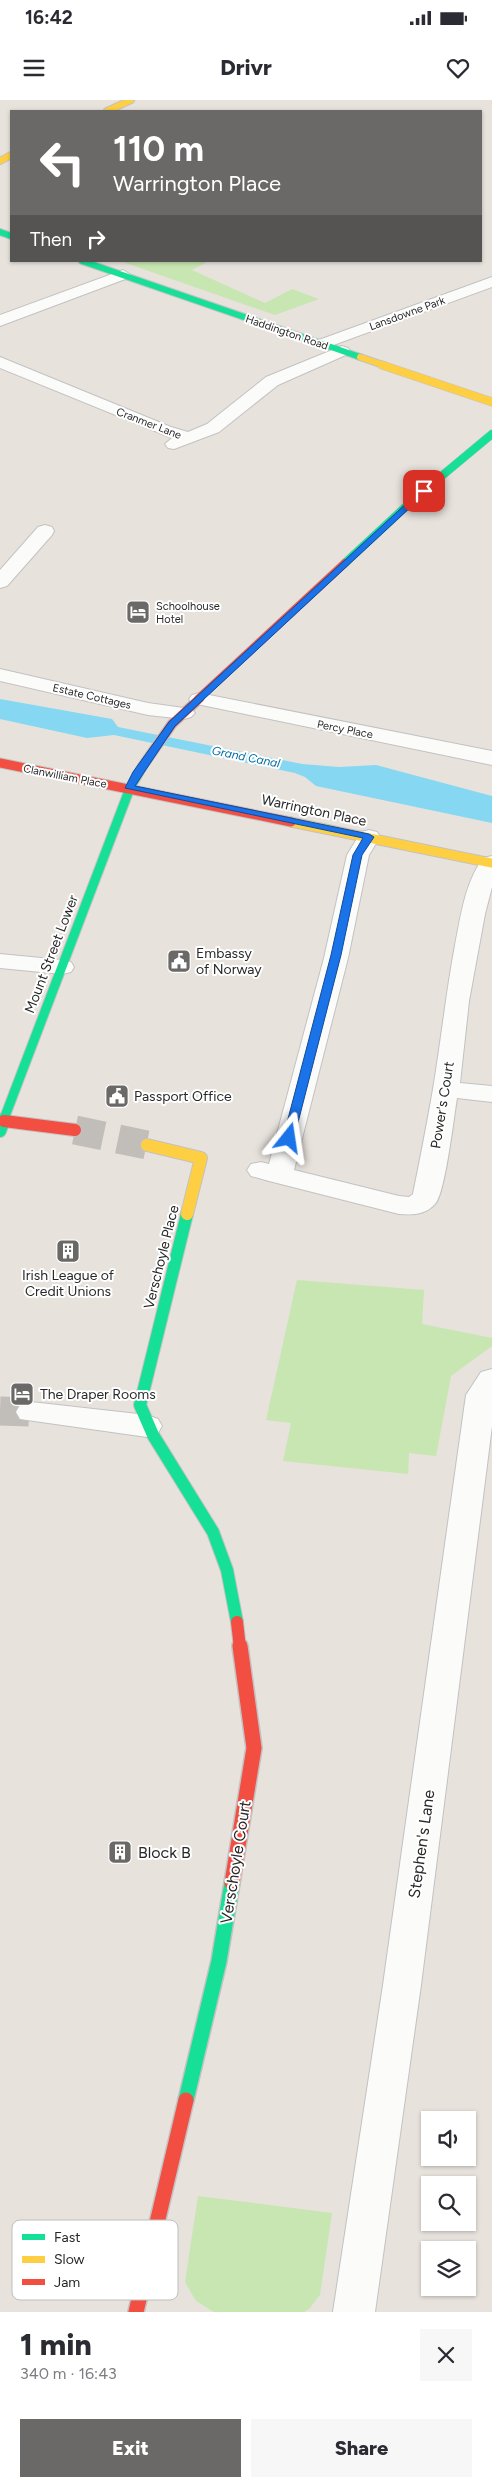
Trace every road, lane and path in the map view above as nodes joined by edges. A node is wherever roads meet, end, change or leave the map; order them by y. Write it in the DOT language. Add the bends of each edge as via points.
graph roads {
  1 [pos="131,100"];
  2 [pos="109,110"];
  3 [pos="85,262"];
  4 [pos="123,275"];
  5 [pos="492,282"];
  6 [pos="0,322"];
  7 [pos="322,344"];
  8 [pos="342,351"];
  9 [pos="0,362"];
  10 [pos="492,402"];
  11 [pos="492,434"];
  12 [pos="191,438"];
  13 [pos="172,444"];
  14 [pos="45,531"];
  15 [pos="0,582"];
  16 [pos="0,675"];
  17 [pos="185,712"];
  18 [pos="492,758"];
  19 [pos="0,763"];
  20 [pos="130,788"];
  21 [pos="369,837"];
  22 [pos="492,863"];
  23 [pos="0,961"];
  24 [pos="62,967"];
  25 [pos="446,1089"];
  26 [pos="492,1094"];
  27 [pos="2,1126"];
  28 [pos="75,1130"];
  29 [pos="147,1145"];
  30 [pos="492,1379"];
  31 [pos="31,1412"];
  32 [pos="145,1422"];
  33 [pos="158,2220"];
  34 [pos="354,2312"];
  1 -- 2 [label="main road"];
  3 -- 4 [label="main road, Haddington Road"];
  4 -- 6 [label="street"];
  4 -- 7 [label="main road, Haddington Road"];
  5 -- 7 [label="street, Lansdowne Park"];
  7 -- 8 [label="main road, Haddington Road"];
  8 -- 10 [label="main road, Haddington Road"];
  8 -- 12 [label="street, Cranmer Lane" via="272,381 213,428"];
  9 -- 12 [label="street, Cranmer Lane" via="165,431"];
  11 -- 17 [label="main road, Mount Street Lower" via="414,499"];
  12 -- 13 [label="street"];
  14 -- 15 [label="street"];
  16 -- 17 [label="street, Estate Cottages" via="148,709"];
  17 -- 18 [label="street, Percy Place"];
  17 -- 20 [label="main road, Mount Street Lower" via="148,758"];
  19 -- 20 [label="main road, Clanwilliam Place"];
  20 -- 21 [label="main road, Warrington Place"];
  20 -- 24 [label="main road, Mount Street Lower"];
  21 -- 22 [label="main road, Warrington Place"];
  21 -- 25 [label="street, Power's Court" via="358,855 336,955 270,1172 399,1205 415,1206 426,1198"];
  22 -- 25 [label="street, Power's Court" via="482,881 473,914 457,1001"];
  23 -- 24 [label="street"];
  24 -- 27 [label="main road, Mount Street Lower"];
  25 -- 26 [label="street"];
  27 -- 28 [label="main road"];
  29 -- 32 [label="main road, Verschoyle Place" via="201,1158 140,1405"];
  30 -- 34 [label="street, Stephen's Lane" via="481,1395"];
  31 -- 32 [label="street"];
  32 -- 33 [label="main road, Verschoyle Court" via="208,1521 222,1554 233,1592 254,1748 219,1961"];
}
